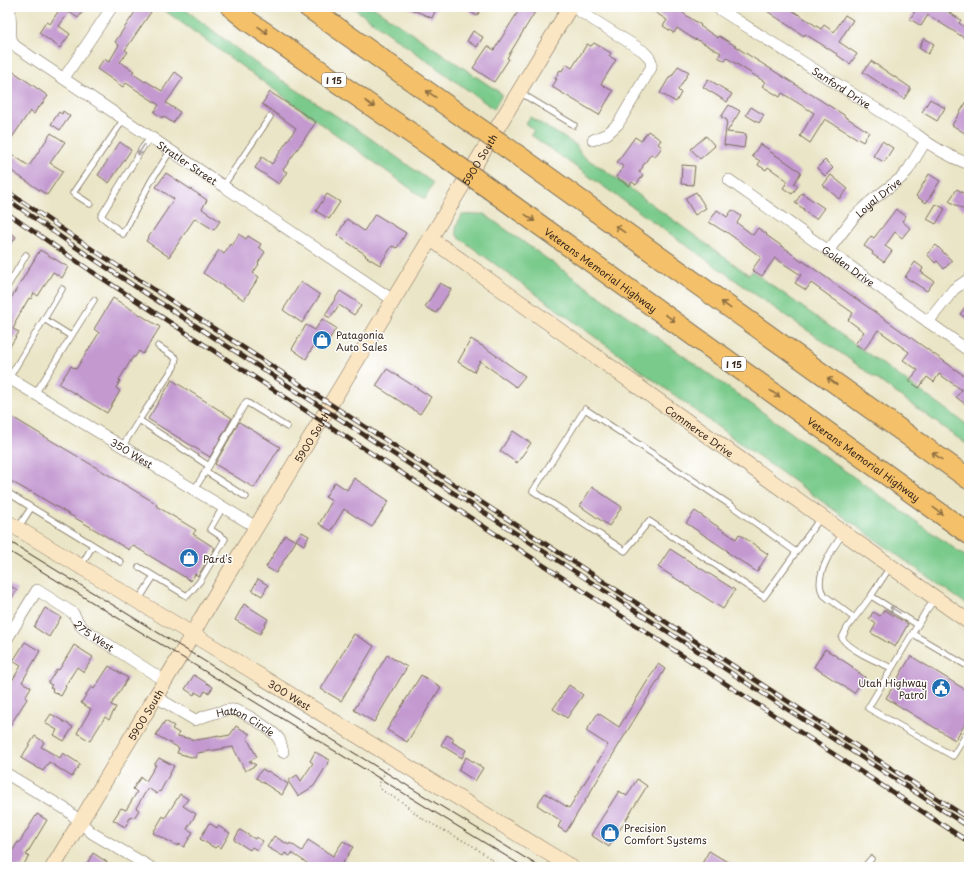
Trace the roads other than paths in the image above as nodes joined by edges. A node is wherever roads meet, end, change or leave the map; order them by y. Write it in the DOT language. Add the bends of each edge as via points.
graph roads {
  1 [pos="10,7"];
  2 [pos="112,7"];
  3 [pos="231,7"];
  4 [pos="308,7"];
  5 [pos="571,7"];
  6 [pos="716,7"];
  7 [pos="9,39"];
  8 [pos="64,78"];
  9 [pos="519,92"];
  10 [pos="270,117"];
  11 [pos="124,119"];
  12 [pos="574,125"];
  13 [pos="151,136"];
  14 [pos="593,140"];
  15 [pos="925,142"];
  16 [pos="171,150"];
  17 [pos="969,164"];
  18 [pos="729,180"];
  19 [pos="223,186"];
  20 [pos="90,204"];
  21 [pos="431,239"];
  22 [pos="828,251"];
  23 [pos="26,255"];
  24 [pos="969,279"];
  25 [pos="7,286"];
  26 [pos="62,289"];
  27 [pos="94,300"];
  28 [pos="393,300"];
  29 [pos="44,319"];
  30 [pos="928,322"];
  31 [pos="71,336"];
  32 [pos="158,346"];
  33 [pos="969,351"];
  34 [pos="8,377"];
  35 [pos="35,394"];
  36 [pos="139,420"];
  37 [pos="287,427"];
  38 [pos="122,447"];
  39 [pos="207,468"];
  40 [pos="969,479"];
  41 [pos="194,490"];
  42 [pos="7,492"];
  43 [pos="246,497"];
  44 [pos="223,507"];
  45 [pos="31,508"];
  46 [pos="821,517"];
  47 [pos="12,525"];
  48 [pos="256,527"];
  49 [pos="844,533"];
  50 [pos="969,534"];
  51 [pos="93,545"];
  52 [pos="796,552"];
  53 [pos="121,562"];
  54 [pos="890,566"];
  55 [pos="81,567"];
  56 [pos="139,567"];
  57 [pos="154,576"];
  58 [pos="871,596"];
  59 [pos="936,598"];
  60 [pos="138,602"];
  61 [pos="854,618"];
  62 [pos="969,622"];
  63 [pos="918,625"];
  64 [pos="192,634"];
  65 [pos="913,634"];
  66 [pos="7,639"];
  67 [pos="969,667"];
  68 [pos="892,668"];
  69 [pos="165,681"];
  70 [pos="156,697"];
  71 [pos="969,730"];
  72 [pos="283,752"];
  73 [pos="7,775"];
  74 [pos="80,822"];
  75 [pos="872,859"];
  76 [pos="53,867"];
  77 [pos="150,867"];
  78 [pos="571,867"];
  79 [pos="864,867"];
  1 -- 7 [label="street, Stratler Street"];
  2 -- 8 [label="street"];
  3 -- 50 [label="highway, Veterans Memorial Highway / I 15, one-way, bridge" via="437,151"];
  40 -- 4 [label="highway, one-way, bridge"];
  5 -- 9 [label="street, 5900 South"];
  5 -- 14 [label="street" via="643,51 652,62 651,68 618,124 607,134"];
  6 -- 15 [label="street, Sanford Drive"];
  7 -- 8 [label="street, Stratler Street" via="15,46"];
  8 -- 11 [label="street, Stratler Street"];
  9 -- 12 [label="lane"];
  9 -- 21 [label="street, 5900 South"];
  10 -- 19 [label="lane"];
  11 -- 13 [label="street, Stratler Street"];
  11 -- 20 [label="lane" via="73,193"];
  13 -- 16 [label="street, Stratler Street"];
  13 -- 16 [label="lane, one-way" via="101,216 123,234"];
  15 -- 17 [label="street, Sanford Drive"];
  15 -- 22 [label="street, Loyal Drive" via="901,178 854,217"];
  16 -- 19 [label="street, Stratler Street"];
  18 -- 22 [label="street, Golden Drive"];
  19 -- 28 [label="street, Stratler Street"];
  21 -- 28 [label="street, 5900 South"];
  21 -- 46 [label="street, Commerce Drive"];
  22 -- 30 [label="street, Golden Drive"];
  23 -- 25 [label="lane"];
  24 -- 30 [label="street" via="954,289"];
  26 -- 29 [label="lane"];
  27 -- 31 [label="lane"];
  28 -- 48 [label="street, 5900 South"];
  29 -- 31 [label="lane"];
  29 -- 34 [label="lane"];
  30 -- 33 [label="street, Golden Drive"];
  31 -- 35 [label="lane"];
  32 -- 36 [label="lane" via="176,358 174,367"];
  34 -- 35 [label="street, 350 West"];
  35 -- 38 [label="street, 350 West"];
  36 -- 38 [label="lane"];
  36 -- 39 [label="lane"];
  37 -- 39 [label="lane" via="246,402"];
  38 -- 41 [label="street, 350 West"];
  39 -- 41 [label="lane"];
  39 -- 43 [label="lane"];
  41 -- 44 [label="street, 350 West"];
  42 -- 45 [label="lane"];
  44 -- 48 [label="street, 350 West"];
  44 -- 57 [label="lane" via="210,529 226,539 200,581 186,596"];
  45 -- 47 [label="lane"];
  45 -- 51 [label="lane"];
  46 -- 49 [label="street, Commerce Drive"];
  46 -- 52 [label="lane"];
  47 -- 55 [label="street, 300 West"];
  48 -- 64 [label="street, 5900 South"];
  49 -- 54 [label="street, Commerce Drive"];
  49 -- 61 [label="lane" via="825,564 821,587 824,595"];
  51 -- 53 [label="lane"];
  51 -- 55 [label="lane"];
  52 -- 52 [label="lane" via="764,597 649,521 625,551 533,491 585,409 732,506"];
  54 -- 58 [label="lane"];
  54 -- 59 [label="street, Commerce Drive"];
  55 -- 60 [label="street, 300 West"];
  56 -- 57 [label="lane"];
  57 -- 60 [label="lane"];
  58 -- 61 [label="lane"];
  63 -- 58 [label="lane, one-way"];
  59 -- 62 [label="street, Commerce Drive"];
  59 -- 63 [label="lane"];
  60 -- 64 [label="street, 300 West"];
  61 -- 68 [label="lane" via="842,638 845,642 872,660"];
  63 -- 65 [label="lane"];
  64 -- 69 [label="street, 5900 South"];
  64 -- 78 [label="street, 300 West"];
  65 -- 67 [label="lane"];
  65 -- 68 [label="lane"];
  66 -- 69 [label="street, 275 West" via="37,590 73,613 84,629"];
  68 -- 71 [label="lane" via="868,708 953,756"];
  69 -- 70 [label="street, 5900 South"];
  70 -- 72 [label="street, Hatton Circle" via="195,720 228,710 239,711 272,731 280,740"];
  70 -- 74 [label="street, 5900 South"];
  73 -- 74 [label="street" via="67,810"];
  74 -- 76 [label="street, 5900 South"];
  74 -- 77 [label="street" via="92,833"];
  75 -- 79 [label="lane"];
}
